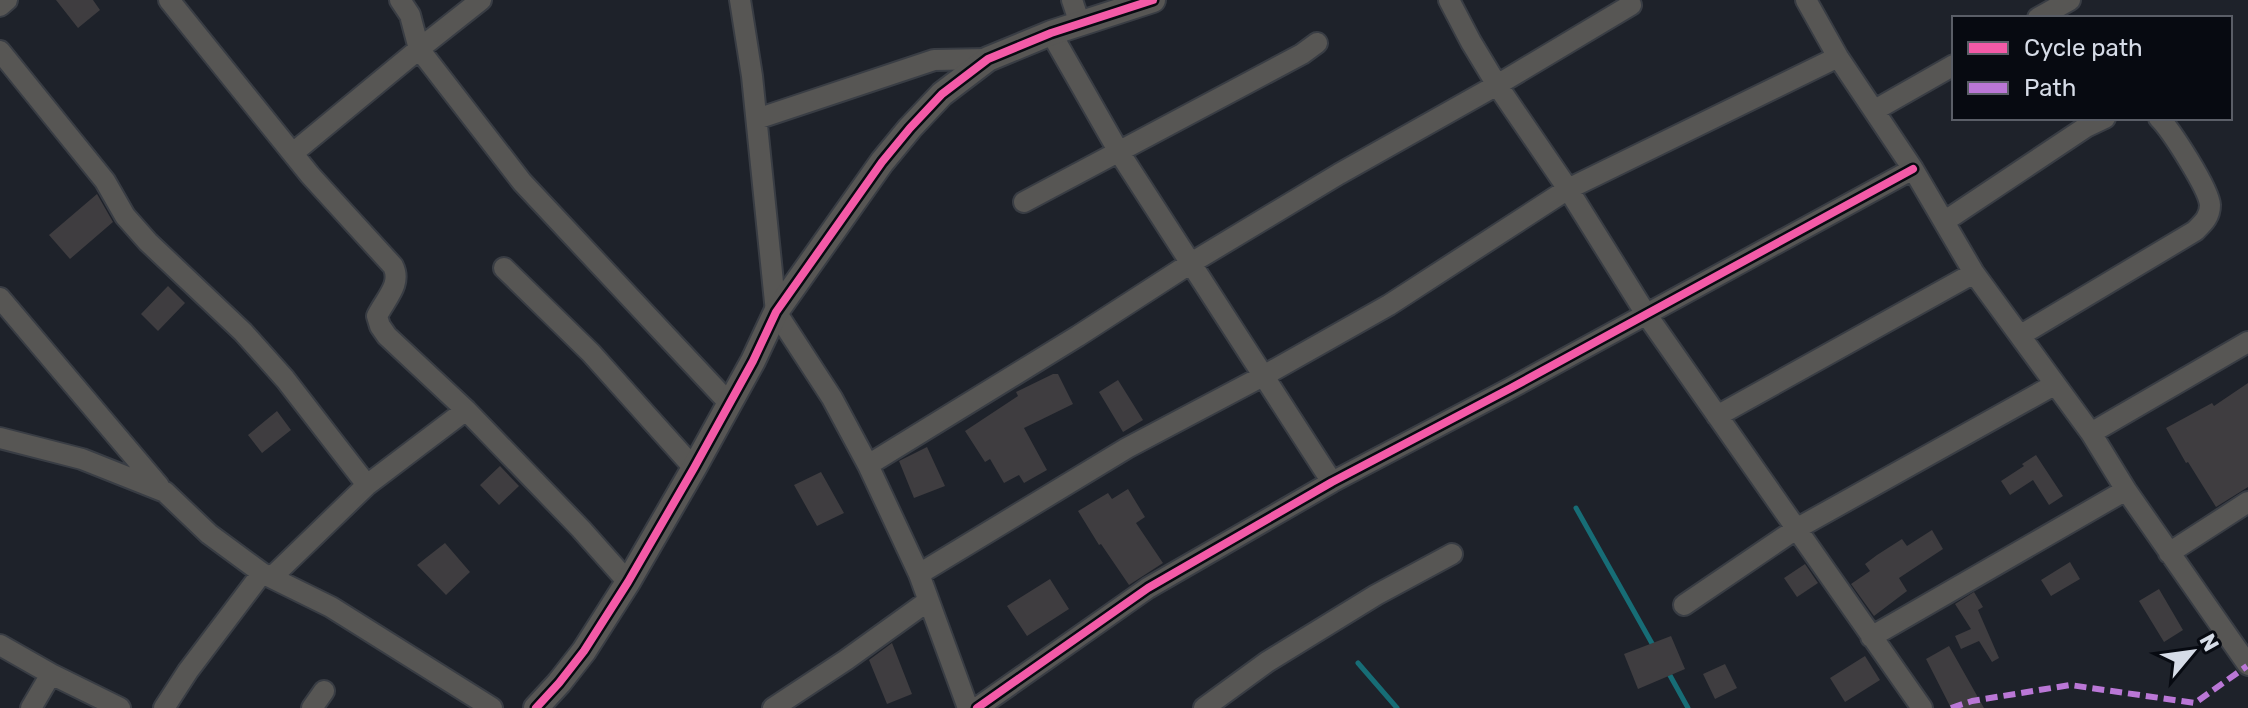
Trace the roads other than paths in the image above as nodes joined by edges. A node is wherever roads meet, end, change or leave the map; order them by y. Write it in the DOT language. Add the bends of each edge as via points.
graph roads {
  1 [pos="7,0"];
  2 [pos="169,0"];
  3 [pos="400,0"];
  4 [pos="481,0"];
  5 [pos="740,0"];
  6 [pos="1072,0"];
  7 [pos="1153,0"];
  8 [pos="1449,0"];
  9 [pos="2070,0"];
  10 [pos="1808,1"];
  11 [pos="1631,5"];
  12 [pos="0,6"];
  13 [pos="2042,16"];
  14 [pos="1080,24"];
  15 [pos="1051,33"];
  16 [pos="1317,43"];
  17 [pos="419,49"];
  18 [pos="0,51"];
  19 [pos="1838,57"];
  20 [pos="988,59"];
  21 [pos="1952,66"];
  22 [pos="1497,85"];
  23 [pos="1875,110"];
  24 [pos="757,119"];
  25 [pos="2101,120"];
  26 [pos="2161,120"];
  27 [pos="1119,152"];
  28 [pos="293,153"];
  29 [pos="1913,169"];
  30 [pos="1568,189"];
  31 [pos="1024,202"];
  32 [pos="1945,221"];
  33 [pos="1191,263"];
  34 [pos="504,268"];
  35 [pos="1974,273"];
  36 [pos="0,298"];
  37 [pos="776,312"];
  38 [pos="1646,314"];
  39 [pos="2021,335"];
  40 [pos="2248,342"];
  41 [pos="1265,375"];
  42 [pos="2054,385"];
  43 [pos="729,403"];
  44 [pos="466,410"];
  45 [pos="1717,416"];
  46 [pos="2091,433"];
  47 [pos="0,438"];
  48 [pos="868,465"];
  49 [pos="694,468"];
  50 [pos="1332,482"];
  51 [pos="367,485"];
  52 [pos="2126,490"];
  53 [pos="165,492"];
  54 [pos="2248,502"];
  55 [pos="1796,529"];
  56 [pos="2169,553"];
  57 [pos="1452,554"];
  58 [pos="919,574"];
  59 [pos="267,575"];
  60 [pos="628,582"];
  61 [pos="928,601"];
  62 [pos="1684,605"];
  63 [pos="1871,637"];
  64 [pos="0,645"];
  65 [pos="2248,667"];
  66 [pos="51,674"];
  67 [pos="31,708"];
  68 [pos="120,708"];
  69 [pos="164,708"];
  70 [pos="492,708"];
  71 [pos="536,708"];
  72 [pos="773,708"];
  73 [pos="968,708"];
  74 [pos="977,708"];
  75 [pos="1204,708"];
  76 [pos="1922,708"];
  1 -- 12 [label="street"];
  2 -- 28 [label="street"];
  3 -- 17 [label="street"];
  4 -- 17 [label="street"];
  5 -- 24 [label="street"];
  6 -- 14 [label="street"];
  7 -- 14 [label="street"];
  8 -- 22 [label="street"];
  9 -- 13 [label="street"];
  10 -- 19 [label="street"];
  11 -- 22 [label="street"];
  14 -- 15 [label="street"];
  15 -- 20 [label="street"];
  15 -- 27 [label="street"];
  16 -- 27 [label="street"];
  17 -- 28 [label="street"];
  17 -- 43 [label="street" via="522,182"];
  18 -- 51 [label="street" via="105,181 133,225 243,332"];
  19 -- 23 [label="street"];
  19 -- 30 [label="street"];
  20 -- 24 [label="street" via="934,60"];
  20 -- 37 [label="street" via="942,94 901,139"];
  21 -- 23 [label="street"];
  22 -- 30 [label="street"];
  22 -- 33 [label="street"];
  23 -- 29 [label="street"];
  24 -- 37 [label="street"];
  25 -- 32 [label="street"];
  26 -- 39 [label="street" via="2201,183 2210,203 2208,218 2195,231"];
  27 -- 31 [label="street"];
  27 -- 33 [label="street"];
  28 -- 44 [label="street" via="393,266 397,282 377,316 380,326"];
  29 -- 32 [label="street"];
  29 -- 38 [label="street"];
  30 -- 38 [label="street"];
  30 -- 41 [label="street" via="1389,305"];
  32 -- 35 [label="street"];
  33 -- 41 [label="street"];
  33 -- 48 [label="street"];
  34 -- 49 [label="street" via="591,353"];
  35 -- 39 [label="street"];
  35 -- 45 [label="street"];
  36 -- 53 [label="street"];
  37 -- 43 [label="street"];
  37 -- 48 [label="street"];
  38 -- 45 [label="street"];
  38 -- 50 [label="street"];
  39 -- 42 [label="street"];
  40 -- 46 [label="street"];
  41 -- 50 [label="street"];
  41 -- 58 [label="street" via="1127,448"];
  42 -- 46 [label="street"];
  42 -- 55 [label="street"];
  43 -- 49 [label="street"];
  44 -- 51 [label="street"];
  44 -- 60 [label="street"];
  45 -- 55 [label="street"];
  46 -- 52 [label="street"];
  47 -- 53 [label="street" via="82,459"];
  48 -- 58 [label="street"];
  49 -- 60 [label="street"];
  50 -- 74 [label="street" via="1148,588"];
  51 -- 59 [label="street"];
  52 -- 56 [label="street"];
  52 -- 63 [label="street"];
  53 -- 59 [label="street" via="209,534"];
  54 -- 56 [label="street"];
  55 -- 62 [label="street"];
  55 -- 63 [label="street"];
  56 -- 65 [label="street"];
  57 -- 75 [label="street" via="1267,662"];
  58 -- 61 [label="street"];
  59 -- 69 [label="street"];
  59 -- 70 [label="street" via="331,607"];
  60 -- 71 [label="street" via="584,651"];
  61 -- 72 [label="street"];
  61 -- 73 [label="street"];
  63 -- 76 [label="street"];
  64 -- 66 [label="street"];
  66 -- 67 [label="street"];
  66 -- 68 [label="street"];
}
